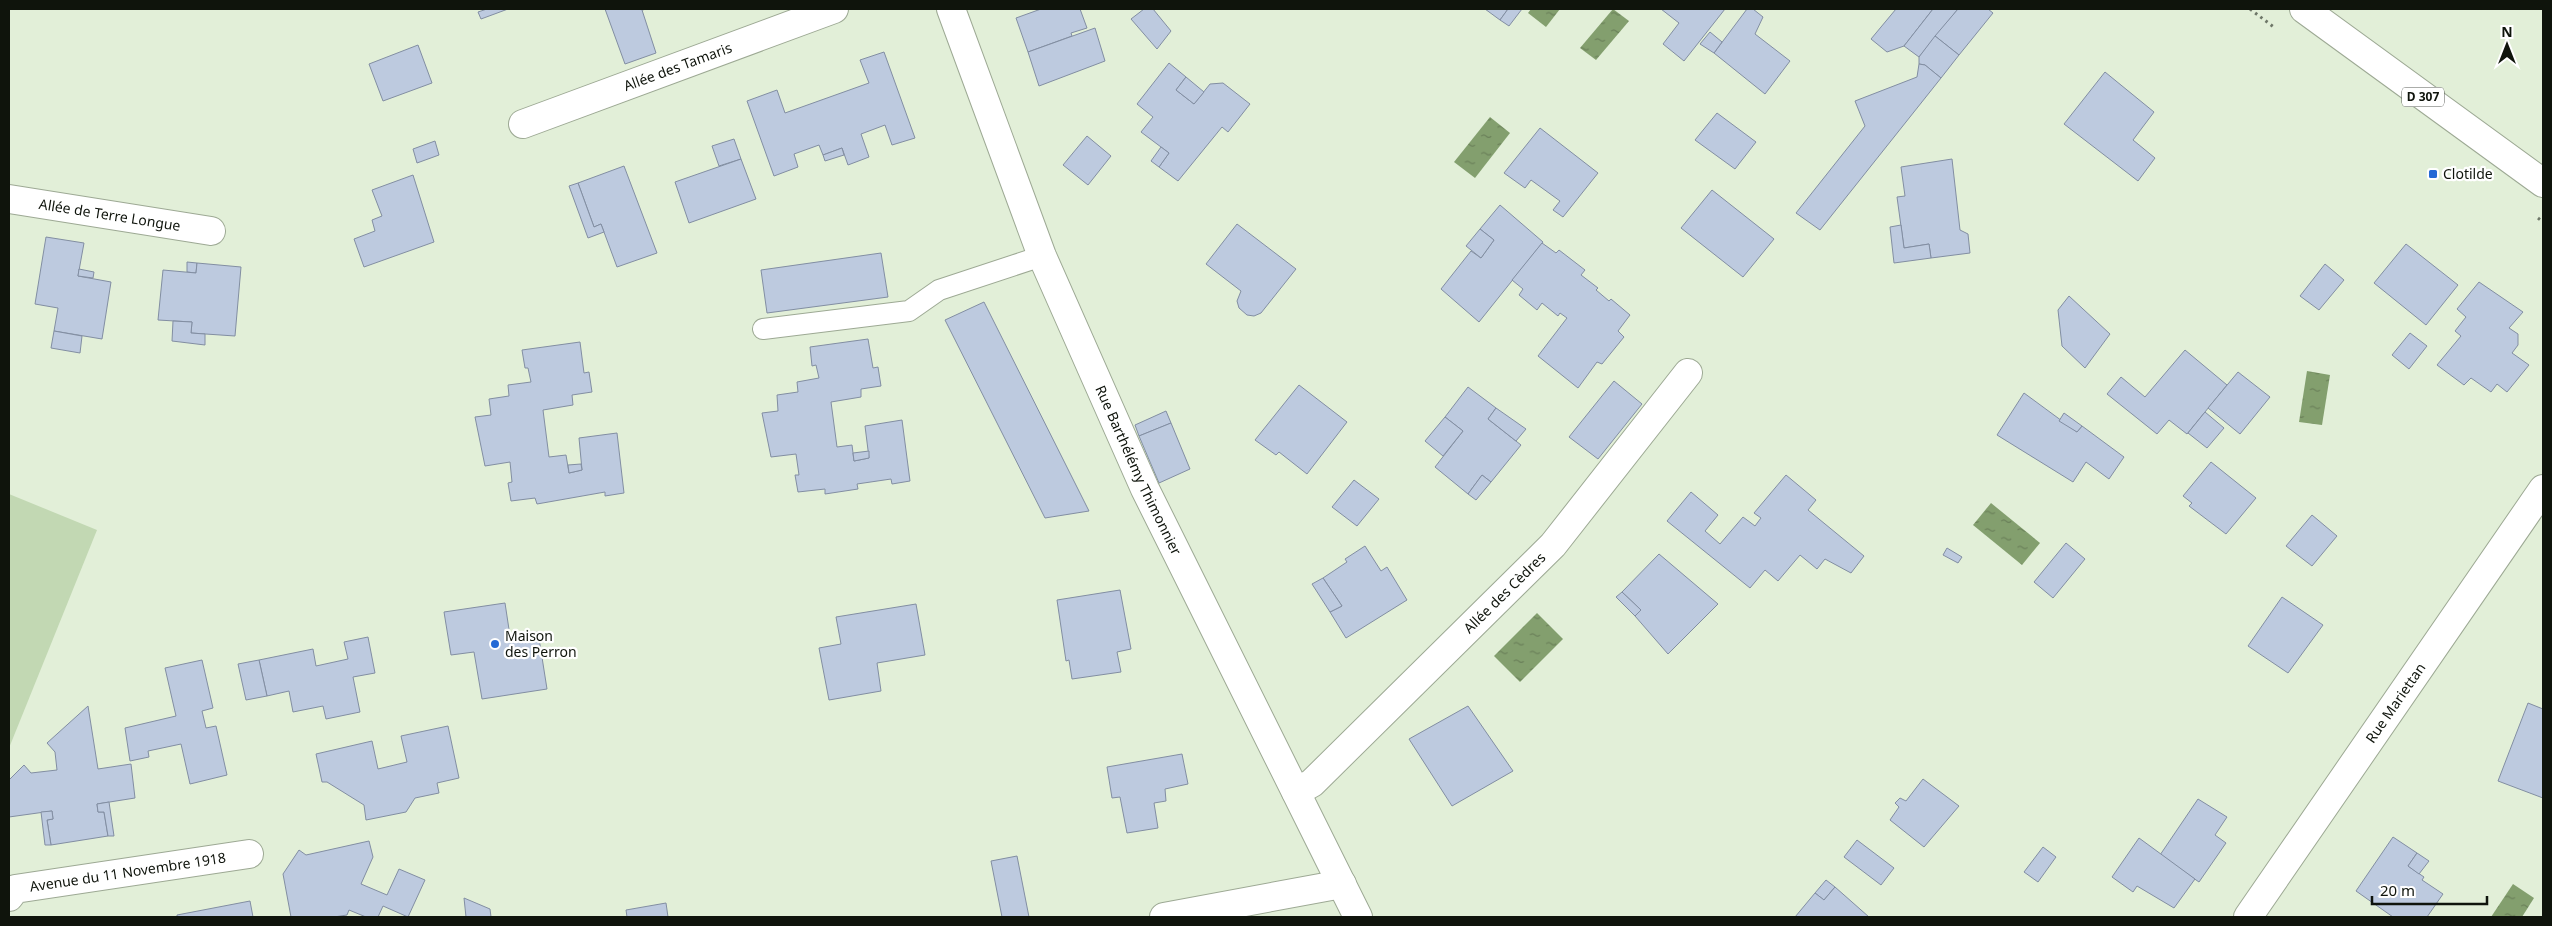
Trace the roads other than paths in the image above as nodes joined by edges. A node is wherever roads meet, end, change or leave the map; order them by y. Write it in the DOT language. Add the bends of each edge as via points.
graph roads {
  1 [pos="834,9"];
  2 [pos="951,9"];
  3 [pos="2319,11"];
  4 [pos="522,124"];
  5 [pos="2543,162"];
  6 [pos="2543,183"];
  7 [pos="9,199"];
  8 [pos="211,231"];
  9 [pos="1042,256"];
  10 [pos="763,329"];
  11 [pos="1688,373"];
  12 [pos="2543,489"];
  13 [pos="1296,792"];
  14 [pos="249,854"];
  15 [pos="1342,884"];
  16 [pos="9,897"];
  17 [pos="1164,917"];
  18 [pos="1358,917"];
  19 [pos="2248,917"];
  1 -- 4 [label="street, Allée des Tamaris"];
  2 -- 9 [label="street, Rue Barthélémy Thimonnier"];
  3 -- 5 [label="street, D 307"];
  3 -- 6 [label="street, D 307" via="2466,129"];
  7 -- 8 [label="street, Allée de Terre Longue"];
  9 -- 10 [label="lane" via="938,290 909,311"];
  9 -- 13 [label="street, Rue Barthélémy Thimonnier" via="1145,489"];
  11 -- 13 [label="street, Allée des Cèdres" via="1553,545 1312,783"];
  12 -- 19 [label="street, Rue Mariettan"];
  13 -- 15 [label="street, Rue Barthélémy Thimonnier"];
  14 -- 16 [label="street, Avenue du 11 Novembre 1918" via="15,889"];
  15 -- 17 [label="street"];
  15 -- 18 [label="street, Rue Barthélémy Thimonnier"];
}
